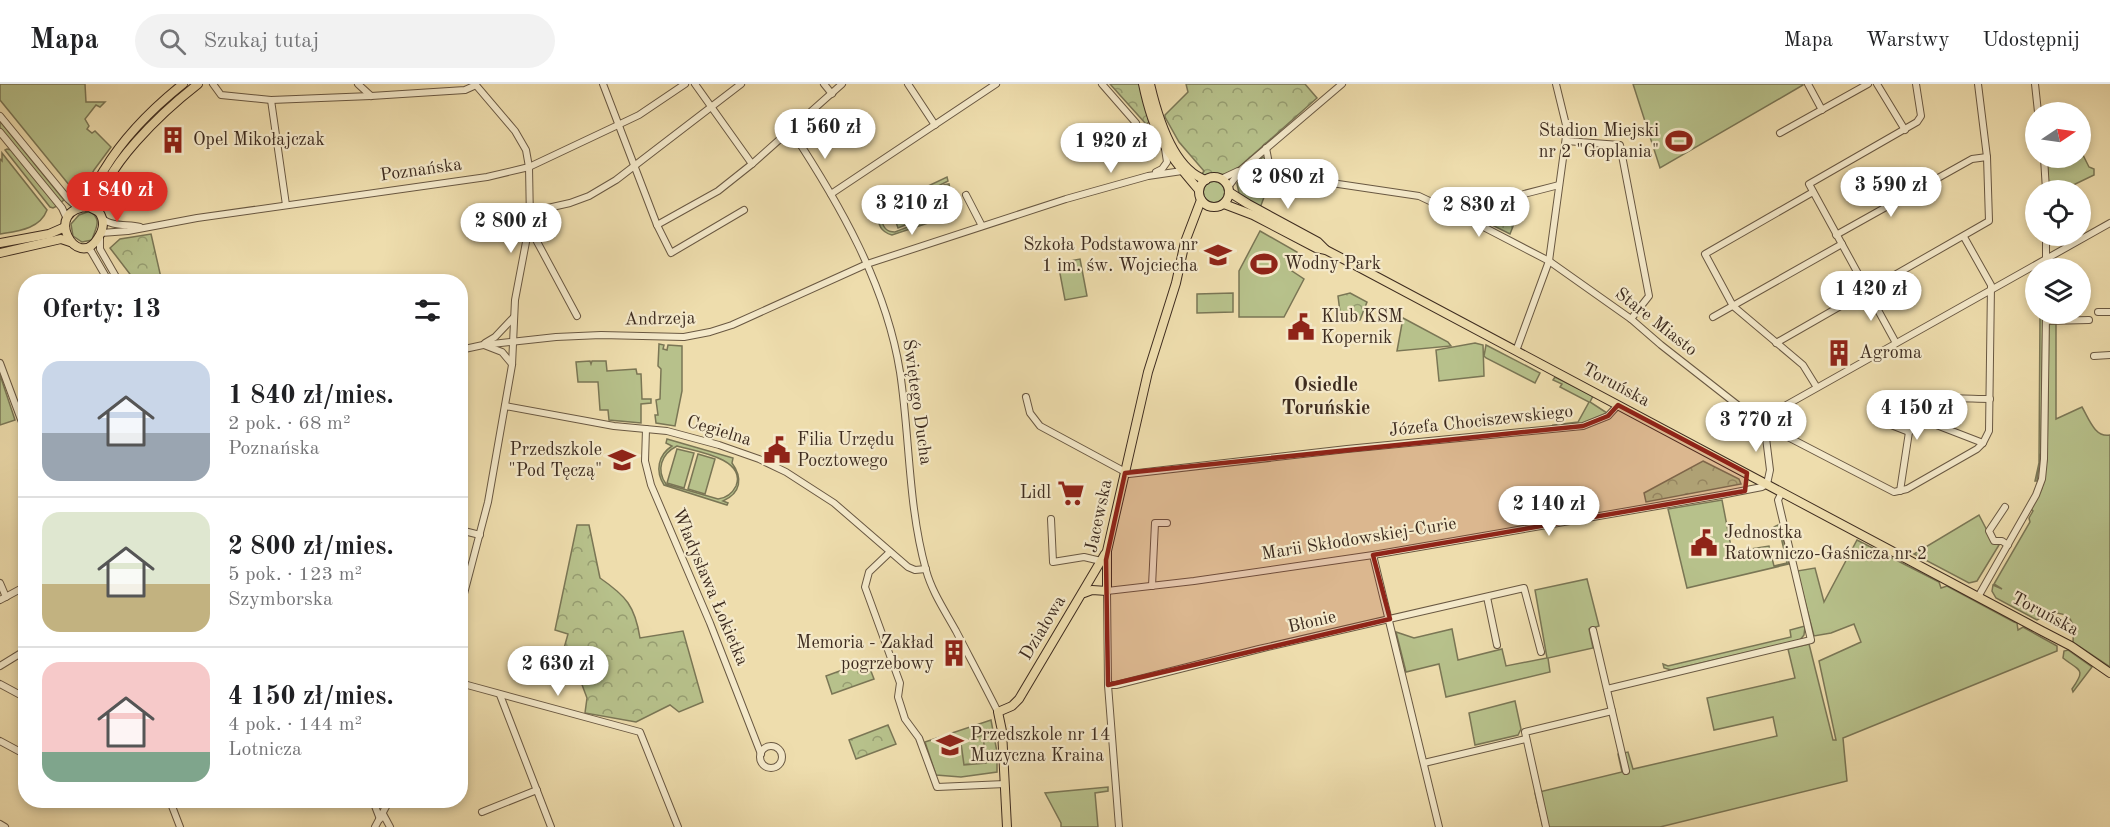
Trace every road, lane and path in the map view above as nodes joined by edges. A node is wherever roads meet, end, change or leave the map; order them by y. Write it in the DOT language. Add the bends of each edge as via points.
graph roads {
  1 [pos="198,84"];
  2 [pos="213,84"];
  3 [pos="358,84"];
  4 [pos="476,84"];
  5 [pos="603,84"];
  6 [pos="685,84"];
  7 [pos="695,84"];
  8 [pos="741,84"];
  9 [pos="824,84"];
  10 [pos="842,84"];
  11 [pos="908,84"];
  12 [pos="996,84"];
  13 [pos="1102,84"];
  14 [pos="1143,84"];
  15 [pos="1150,84"];
  16 [pos="1342,84"];
  17 [pos="1556,84"];
  18 [pos="1808,84"];
  19 [pos="1868,84"];
  20 [pos="1877,84"];
  21 [pos="1916,84"];
  22 [pos="1978,84"];
  23 [pos="2035,84"];
  24 [pos="181,85"];
  25 [pos="832,94"];
  26 [pos="371,96"];
  27 [pos="272,100"];
  28 [pos="2037,102"];
  29 [pos="711,108"];
  30 [pos="1822,110"];
  31 [pos="0,116"];
  32 [pos="1136,123"];
  33 [pos="618,125"];
  34 [pos="935,125"];
  35 [pos="791,130"];
  36 [pos="1905,130"];
  37 [pos="0,132"];
  38 [pos="1780,133"];
  39 [pos="1566,141"];
  40 [pos="1266,148"];
  41 [pos="1165,149"];
  42 [pos="1987,158"];
  43 [pos="752,164"];
  44 [pos="529,167"];
  45 [pos="634,167"];
  46 [pos="1242,169"];
  47 [pos="1182,171"];
  48 [pos="1148,176"];
  49 [pos="1221,179"];
  50 [pos="1206,180"];
  51 [pos="1559,186"];
  52 [pos="1199,190"];
  53 [pos="1229,190"];
  54 [pos="1813,192"];
  55 [pos="831,195"];
  56 [pos="966,195"];
  57 [pos="1201,200"];
  58 [pos="1224,204"];
  59 [pos="286,205"];
  60 [pos="1209,207"];
  61 [pos="81,208"];
  62 [pos="744,210"];
  63 [pos="530,212"];
  64 [pos="101,215"];
  65 [pos="1194,221"];
  66 [pos="1472,221"];
  67 [pos="2110,223"];
  68 [pos="66,224"];
  69 [pos="657,225"];
  70 [pos="982,226"];
  71 [pos="140,227"];
  72 [pos="528,234"];
  73 [pos="100,235"];
  74 [pos="1836,235"];
  75 [pos="1964,237"];
  76 [pos="70,242"];
  77 [pos="0,243"];
  78 [pos="1842,244"];
  79 [pos="87,248"];
  80 [pos="1326,250"];
  81 [pos="0,253"];
  82 [pos="2049,258"];
  83 [pos="1549,261"];
  84 [pos="867,264"];
  85 [pos="2025,271"];
  86 [pos="105,274"];
  87 [pos="114,274"];
  88 [pos="1866,290"];
  89 [pos="1991,290"];
  90 [pos="1733,306"];
  91 [pos="2098,312"];
  92 [pos="2110,312"];
  93 [pos="577,316"];
  94 [pos="1713,317"];
  95 [pos="513,318"];
  96 [pos="1631,319"];
  97 [pos="2046,324"];
  98 [pos="513,342"];
  99 [pos="1776,343"];
  100 [pos="1896,343"];
  101 [pos="483,345"];
  102 [pos="468,348"];
  103 [pos="1516,351"];
  104 [pos="2110,355"];
  105 [pos="2094,356"];
  106 [pos="0,363"];
  107 [pos="512,365"];
  108 [pos="1816,386"];
  109 [pos="1026,397"];
  110 [pos="1990,399"];
  111 [pos="1926,401"];
  112 [pos="1618,405"];
  113 [pos="505,406"];
  114 [pos="18,411"];
  115 [pos="1758,421"];
  116 [pos="1926,421"];
  117 [pos="646,429"];
  118 [pos="1909,432"];
  119 [pos="1766,434"];
  120 [pos="1983,443"];
  121 [pos="1125,473"];
  122 [pos="1748,473"];
  123 [pos="1767,484"];
  124 [pos="1745,491"];
  125 [pos="1900,491"];
  126 [pos="1782,492"];
  127 [pos="2005,507"];
  128 [pos="1051,519"];
  129 [pos="1167,523"];
  130 [pos="468,532"];
  131 [pos="480,535"];
  132 [pos="2008,545"];
  133 [pos="1107,551"];
  134 [pos="890,552"];
  135 [pos="1373,555"];
  136 [pos="1101,561"];
  137 [pos="926,569"];
  138 [pos="468,579"];
  139 [pos="0,583"];
  140 [pos="1152,586"];
  141 [pos="18,590"];
  142 [pos="1107,591"];
  143 [pos="1084,593"];
  144 [pos="1487,597"];
  145 [pos="1978,597"];
  146 [pos="3,599"];
  147 [pos="1390,619"];
  148 [pos="1593,630"];
  149 [pos="1497,645"];
  150 [pos="1541,652"];
  151 [pos="18,655"];
  152 [pos="0,666"];
  153 [pos="2110,673"];
  154 [pos="0,684"];
  155 [pos="468,685"];
  156 [pos="1108,685"];
  157 [pos="1607,689"];
  158 [pos="18,694"];
  159 [pos="500,694"];
  160 [pos="1612,711"];
  161 [pos="998,712"];
  162 [pos="1526,739"];
  163 [pos="0,741"];
  164 [pos="18,751"];
  165 [pos="761,754"];
  166 [pos="1424,763"];
  167 [pos="1626,771"];
  168 [pos="1005,784"];
  169 [pos="537,790"];
  170 [pos="173,808"];
  171 [pos="377,808"];
  172 [pos="386,808"];
  173 [pos="482,812"];
  174 [pos="381,816"];
  175 [pos="0,824"];
  176 [pos="5,827"];
  177 [pos="180,827"];
  178 [pos="375,827"];
  179 [pos="390,827"];
  180 [pos="551,827"];
  181 [pos="678,827"];
  182 [pos="1007,827"];
  183 [pos="1119,827"];
  184 [pos="1439,827"];
  185 [pos="1546,827"];
  1 -- 64 [label="main road" via="125,155 106,184 99,202"];
  2 -- 27 [label="street" via="221,95"];
  3 -- 26 [label="street"];
  4 -- 26 [label="street" via="465,90"];
  4 -- 44 [label="street" via="522,140"];
  5 -- 33 [label="street"];
  6 -- 33 [label="street, Poznańska"];
  7 -- 29 [label="street"];
  8 -- 29 [label="street"];
  9 -- 25 [label="street"];
  10 -- 25 [label="street"];
  11 -- 34 [label="street"];
  12 -- 34 [label="street"];
  13 -- 32 [label="street"];
  14 -- 41 [label="main road" via="1150,117"];
  15 -- 50 [label="main road" via="1167,138 1189,168"];
  16 -- 40 [label="street"];
  17 -- 39 [label="street"];
  18 -- 30 [label="street"];
  19 -- 30 [label="street"];
  20 -- 36 [label="street"];
  21 -- 36 [label="street" via="1921,116"];
  22 -- 42 [label="street"];
  23 -- 28 [label="street"];
  24 -- 61 [label="main road" via="118,150"];
  25 -- 35 [label="street"];
  26 -- 27 [label="street"];
  27 -- 59 [label="street"];
  29 -- 43 [label="street"];
  29 -- 45 [label="street"];
  30 -- 38 [label="street"];
  31 -- 61 [label="street" via="68,199"];
  33 -- 44 [label="street, Poznańska"];
  33 -- 45 [label="street"];
  34 -- 55 [label="street"];
  35 -- 43 [label="street"];
  35 -- 55 [label="street, Świętego Ducha"];
  36 -- 54 [label="street" via="1809,184"];
  37 -- 68 [label="street" via="60,205 66,214"];
  39 -- 51 [label="street"];
  39 -- 96 [label="street" via="1620,145 1649,296"];
  40 -- 46 [label="street"];
  40 -- 66 [label="street, Stare Miasto" via="1270,174 1419,196"];
  41 -- 47 [label="main road"];
  41 -- 48 [label="street" via="1166,165"];
  42 -- 74 [label="street" via="1972,159"];
  42 -- 75 [label="street" via="1989,220"];
  43 -- 69 [label="street" via="718,190"];
  44 -- 59 [label="street, Poznańska" via="487,177"];
  44 -- 63 [label="street"];
  45 -- 63 [label="street" via="589,196"];
  45 -- 69 [label="street"];
  46 -- 49 [label="street"];
  46 -- 53 [label="street"];
  47 -- 48 [label="street, Andrzeja"];
  47 -- 52 [label="main road"];
  48 -- 70 [label="street, Andrzeja"];
  49 -- 50 [label="main road"];
  49 -- 53 [label="main road"];
  50 -- 52 [label="main road"];
  51 -- 66 [label="street" via="1524,194"];
  51 -- 83 [label="street"];
  52 -- 57 [label="main road"];
  53 -- 58 [label="main road"];
  53 -- 80 [label="main road, Toruńska"];
  54 -- 74 [label="street"];
  54 -- 90 [label="street" via="1705,254"];
  55 -- 84 [label="street, Świętego Ducha"];
  56 -- 70 [label="street"];
  57 -- 60 [label="main road"];
  57 -- 65 [label="main road, Jacewska"];
  58 -- 60 [label="main road"];
  58 -- 80 [label="main road, Toruńska"];
  59 -- 71 [label="street, Poznańska"];
  60 -- 65 [label="main road, Jacewska"];
  61 -- 64 [label="main road" via="94,209"];
  61 -- 68 [label="main road" via="69,215"];
  62 -- 69 [label="street" via="671,253"];
  63 -- 72 [label="street"];
  64 -- 71 [label="street, Poznańska" via="110,224"];
  64 -- 73 [label="main road"];
  65 -- 121 [label="main road, Jacewska" via="1148,372"];
  66 -- 83 [label="street, Stare Miasto"];
  67 -- 82 [label="street"];
  68 -- 76 [label="main road"];
  68 -- 77 [label="main road" via="49,234"];
  70 -- 84 [label="street, Andrzeja"];
  71 -- 73 [label="street, Poznańska"];
  72 -- 93 [label="street" via="534,236"];
  72 -- 95 [label="street"];
  73 -- 79 [label="main road"];
  73 -- 87 [label="street" via="99,247"];
  74 -- 78 [label="street"];
  75 -- 88 [label="street"];
  75 -- 89 [label="street"];
  76 -- 79 [label="main road"];
  76 -- 81 [label="main road" via="61,239"];
  78 -- 88 [label="street"];
  78 -- 90 [label="street"];
  79 -- 86 [label="street"];
  80 -- 103 [label="main road, Toruńska"];
  83 -- 96 [label="street, Stare Miasto"];
  83 -- 103 [label="street"];
  84 -- 98 [label="street, Andrzeja" via="710,332 684,337 601,335"];
  84 -- 137 [label="street, Świętego Ducha" via="899,369 914,510"];
  85 -- 89 [label="street"];
  88 -- 99 [label="street"];
  88 -- 100 [label="street"];
  89 -- 100 [label="street"];
  89 -- 110 [label="street"];
  90 -- 94 [label="street"];
  90 -- 99 [label="street"];
  91 -- 92 [label="street"];
  95 -- 98 [label="street"];
  95 -- 101 [label="street"];
  96 -- 115 [label="street, Stare Miasto"];
  97 -- 132 [label="street" via="2042,478"];
  98 -- 101 [label="street, Andrzeja"];
  98 -- 107 [label="street"];
  99 -- 108 [label="street" via="1803,365"];
  100 -- 108 [label="street"];
  101 -- 102 [label="street, Andrzeja"];
  101 -- 107 [label="street" via="502,352"];
  103 -- 112 [label="main road, Toruńska"];
  104 -- 105 [label="street"];
  106 -- 114 [label="street"];
  107 -- 113 [label="street"];
  108 -- 115 [label="street"];
  109 -- 121 [label="street" via="1030,413 1040,426"];
  110 -- 111 [label="street"];
  110 -- 120 [label="street" via="1989,431"];
  111 -- 116 [label="street"];
  111 -- 118 [label="street" via="1890,419 1891,425"];
  112 -- 121 [label="street, Józefa Chociszewskiego" via="1612,414 1584,426"];
  112 -- 122 [label="main road, Toruńska"];
  113 -- 117 [label="street, Cegielna"];
  113 -- 131 [label="street"];
  115 -- 119 [label="street, Stare Miasto"];
  116 -- 118 [label="street"];
  116 -- 120 [label="street"];
  117 -- 134 [label="street, Cegielna" via="719,445 786,472 840,507"];
  117 -- 165 [label="street, Władysława Łokietka" via="645,461 651,485"];
  118 -- 125 [label="street"];
  119 -- 123 [label="street, Stare Miasto" via="1770,473"];
  119 -- 125 [label="street" via="1784,435 1890,491"];
  120 -- 125 [label="street"];
  121 -- 133 [label="main road, Jacewska"];
  122 -- 123 [label="main road, Toruńska"];
  122 -- 124 [label="street"];
  123 -- 124 [label="street, Marii Skłodowskiej-Curie"];
  123 -- 126 [label="main road, Toruńska"];
  124 -- 135 [label="street, Marii Skłodowskiej-Curie"];
  126 -- 145 [label="main road, Toruńska"];
  126 -- 157 [label="street" via="1778,500 1811,640"];
  127 -- 132 [label="street" via="1989,531 1994,541"];
  128 -- 136 [label="street" via="1053,562 1084,557"];
  129 -- 140 [label="street" via="1155,523"];
  130 -- 131 [label="street"];
  131 -- 138 [label="street"];
  132 -- 145 [label="street"];
  133 -- 136 [label="main road, Działowa"];
  133 -- 142 [label="main road, Jacewska"];
  134 -- 137 [label="street, Cegielna" via="908,567"];
  134 -- 168 [label="street" via="869,572 865,587 900,684 898,697 905,719 919,738 937,787"];
  135 -- 140 [label="street, Marii Skłodowskiej-Curie"];
  135 -- 147 [label="street"];
  136 -- 143 [label="main road, Działowa"];
  137 -- 161 [label="street, Świętego Ducha"];
  139 -- 146 [label="street"];
  140 -- 142 [label="street, Marii Skłodowskiej-Curie"];
  141 -- 146 [label="street"];
  142 -- 143 [label="main road, Marii Skłodowskiej-Curie"];
  142 -- 156 [label="street, Jacewska"];
  143 -- 161 [label="main road, Działowa" via="1019,699"];
  144 -- 147 [label="street, Błonie"];
  144 -- 149 [label="street"];
  144 -- 150 [label="street, Błonie" via="1524,588"];
  145 -- 153 [label="main road, Toruńska" via="2070,646"];
  147 -- 156 [label="street, Błonie"];
  147 -- 166 [label="street"];
  148 -- 157 [label="street"];
  151 -- 152 [label="street"];
  154 -- 158 [label="street"];
  155 -- 159 [label="street"];
  156 -- 183 [label="street, Jacewska"];
  157 -- 160 [label="street"];
  159 -- 169 [label="street"];
  159 -- 181 [label="street" via="642,733"];
  160 -- 162 [label="street" via="1525,732"];
  160 -- 167 [label="street"];
  161 -- 168 [label="main road, Świętego Ducha"];
  162 -- 166 [label="street"];
  162 -- 185 [label="street"];
  163 -- 164 [label="street"];
  166 -- 184 [label="street"];
  168 -- 182 [label="main road, Świętego Ducha"];
  169 -- 173 [label="street"];
  169 -- 180 [label="street"];
  170 -- 177 [label="street"];
  171 -- 174 [label="street"];
  172 -- 174 [label="street"];
  174 -- 178 [label="street"];
  174 -- 179 [label="street"];
  175 -- 176 [label="street"];
}
